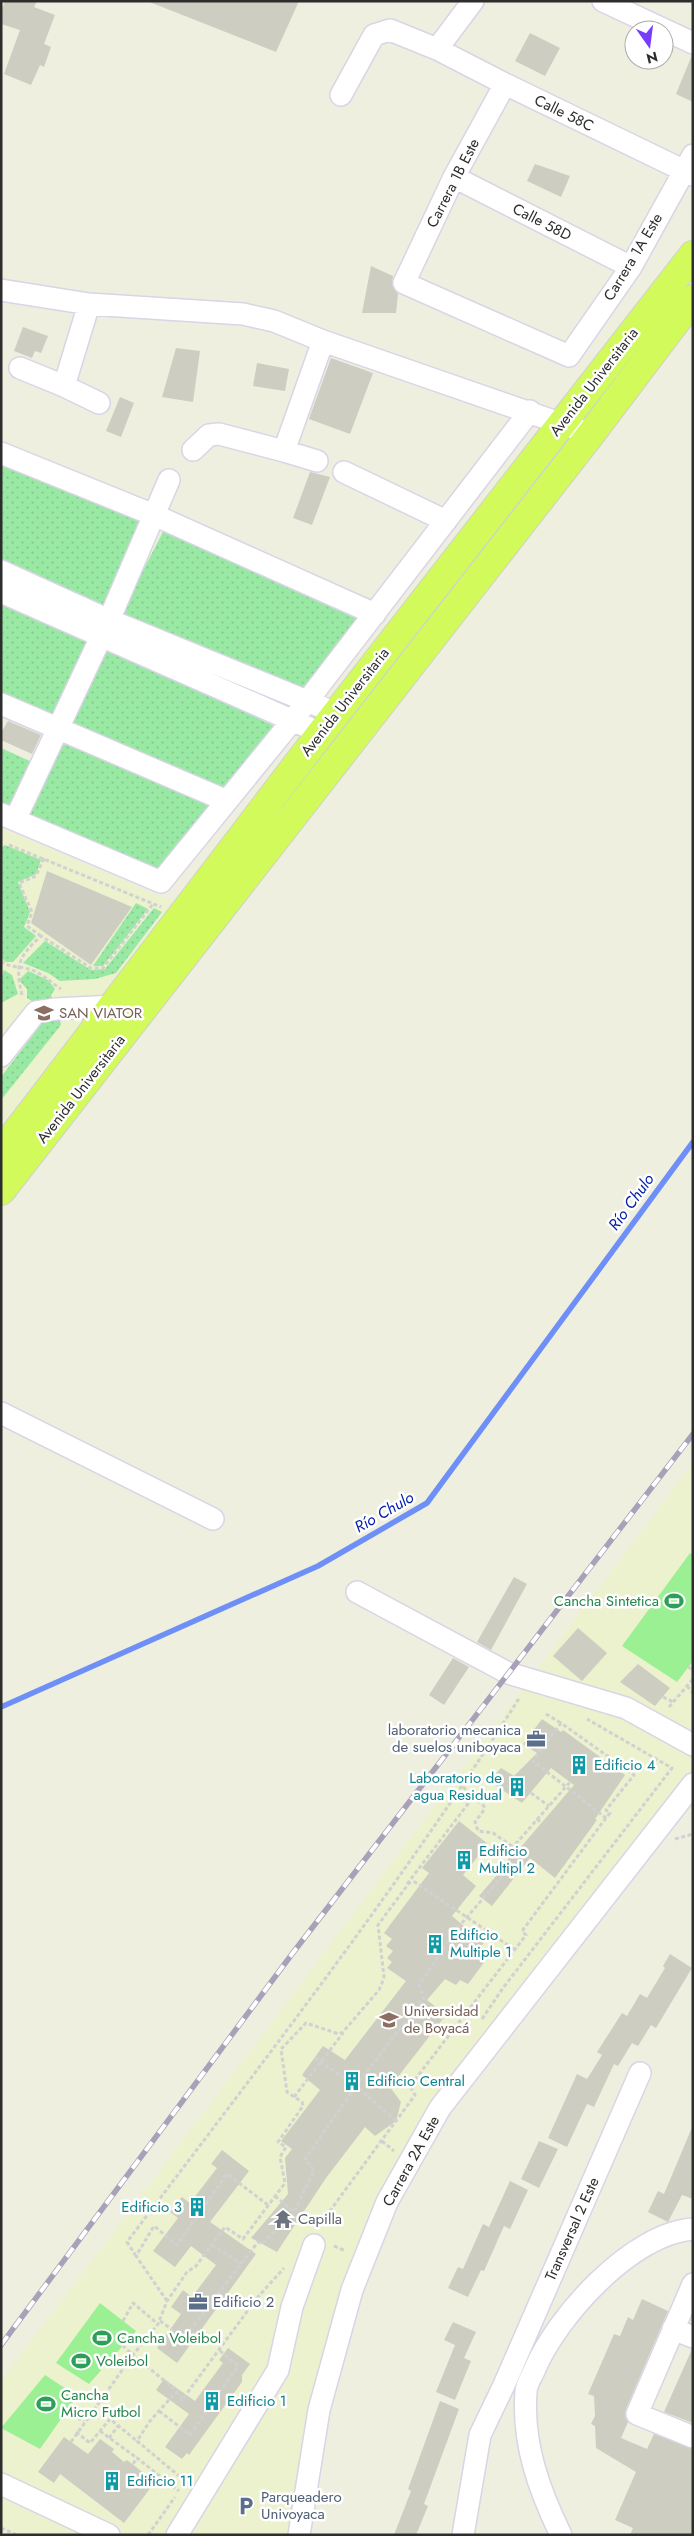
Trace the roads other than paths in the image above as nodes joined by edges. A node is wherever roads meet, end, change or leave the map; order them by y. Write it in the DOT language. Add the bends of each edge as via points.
graph roads {
  1 [pos="473,1"];
  2 [pos="603,1"];
  3 [pos="693,43"];
  4 [pos="437,49"];
  5 [pos="505,84"];
  6 [pos="342,95"];
  7 [pos="690,167"];
  8 [pos="454,177"];
  9 [pos="693,255"];
  10 [pos="631,267"];
  11 [pos="1,290"];
  12 [pos="693,299"];
  13 [pos="89,304"];
  14 [pos="323,341"];
  15 [pos="569,356"];
  16 [pos="20,368"];
  17 [pos="64,386"];
  18 [pos="99,403"];
  19 [pos="530,411"];
  20 [pos="563,422"];
  21 [pos="591,434"];
  22 [pos="193,450"];
  23 [pos="284,451"];
  24 [pos="1,453"];
  25 [pos="317,461"];
  26 [pos="344,472"];
  27 [pos="170,480"];
  28 [pos="154,515"];
  29 [pos="446,521"];
  30 [pos="1,571"];
  31 [pos="1,592"];
  32 [pos="375,614"];
  33 [pos="105,628"];
  34 [pos="308,701"];
  35 [pos="1,704"];
  36 [pos="292,721"];
  37 [pos="329,723"];
  38 [pos="58,728"];
  39 [pos="227,801"];
  40 [pos="8,817"];
  41 [pos="114,1006"];
  42 [pos="1,1056"];
  43 [pos="1,1152"];
  44 [pos="1,1191"];
  45 [pos="1,1414"];
  46 [pos="213,1519"];
  47 [pos="357,1592"];
  48 [pos="693,1745"];
  49 [pos="693,1784"];
  50 [pos="640,2073"];
  51 [pos="693,2229"];
  52 [pos="319,2241"];
  53 [pos="693,2284"];
  54 [pos="672,2329"];
  55 [pos="693,2337"];
  56 [pos="504,2386"];
  57 [pos="526,2390"];
  58 [pos="693,2437"];
  59 [pos="1,2484"];
  60 [pos="109,2535"];
  61 [pos="177,2535"];
  62 [pos="299,2535"];
  63 [pos="463,2535"];
  64 [pos="561,2535"];
  1 -- 4 [label="street"];
  2 -- 3 [label="street"];
  4 -- 5 [label="street, Calle 58C"];
  4 -- 6 [label="street, Calle 58C" via="390,30 374,35"];
  5 -- 7 [label="street, Calle 58C"];
  5 -- 8 [label="street, Carrera 1B Este"];
  7 -- 10 [label="street, Carrera 1A Este"];
  8 -- 10 [label="street, Calle 58D"];
  8 -- 15 [label="street, Carrera 1B Este" via="404,283"];
  9 -- 20 [label="main road, Avenida Universitaria"];
  10 -- 15 [label="street, Carrera 1A Este"];
  11 -- 13 [label="street"];
  12 -- 21 [label="main road, Avenida Universitaria"];
  13 -- 14 [label="street" via="243,314 274,320"];
  13 -- 17 [label="street"];
  14 -- 19 [label="street"];
  14 -- 23 [label="street"];
  16 -- 17 [label="street"];
  17 -- 18 [label="street"];
  19 -- 20 [label="street"];
  19 -- 29 [label="street"];
  20 -- 21 [label="street"];
  20 -- 37 [label="main road, Avenida Universitaria"];
  21 -- 44 [label="main road, Avenida Universitaria"];
  22 -- 23 [label="street" via="208,435 219,434"];
  23 -- 25 [label="street"];
  24 -- 28 [label="street"];
  26 -- 29 [label="street"];
  27 -- 28 [label="street"];
  28 -- 32 [label="street"];
  28 -- 33 [label="street"];
  29 -- 32 [label="street"];
  30 -- 33 [label="street"];
  31 -- 33 [label="street"];
  32 -- 34 [label="street"];
  33 -- 34 [label="street"];
  33 -- 36 [label="street"];
  33 -- 38 [label="street"];
  34 -- 36 [label="street"];
  34 -- 37 [label="street"];
  35 -- 38 [label="street"];
  36 -- 37 [label="street"];
  36 -- 39 [label="street"];
  37 -- 41 [label="main road, Avenida Universitaria"];
  38 -- 39 [label="street"];
  38 -- 40 [label="street"];
  39 -- 40 [label="street" via="161,882"];
  41 -- 42 [label="street" via="36,1012"];
  41 -- 43 [label="main road, Avenida Universitaria"];
  45 -- 46 [label="street"];
  47 -- 48 [label="street" via="508,1673 626,1708"];
  49 -- 62 [label="street, Carrera 2A Este" via="440,2108 387,2202 352,2290 319,2410"];
  50 -- 56 [label="street, Transversal 2 Este"];
  51 -- 57 [label="street" via="679,2230 645,2247 615,2267 586,2294 562,2322 539,2358"];
  52 -- 61 [label="street" via="292,2307 278,2370"];
  53 -- 54 [label="street"];
  54 -- 55 [label="street"];
  54 -- 58 [label="street" via="637,2414"];
  56 -- 57 [label="street"];
  56 -- 63 [label="street, Transversal 2 Este" via="480,2435"];
  57 -- 64 [label="street" via="530,2453 543,2498"];
  59 -- 60 [label="street"];
}
